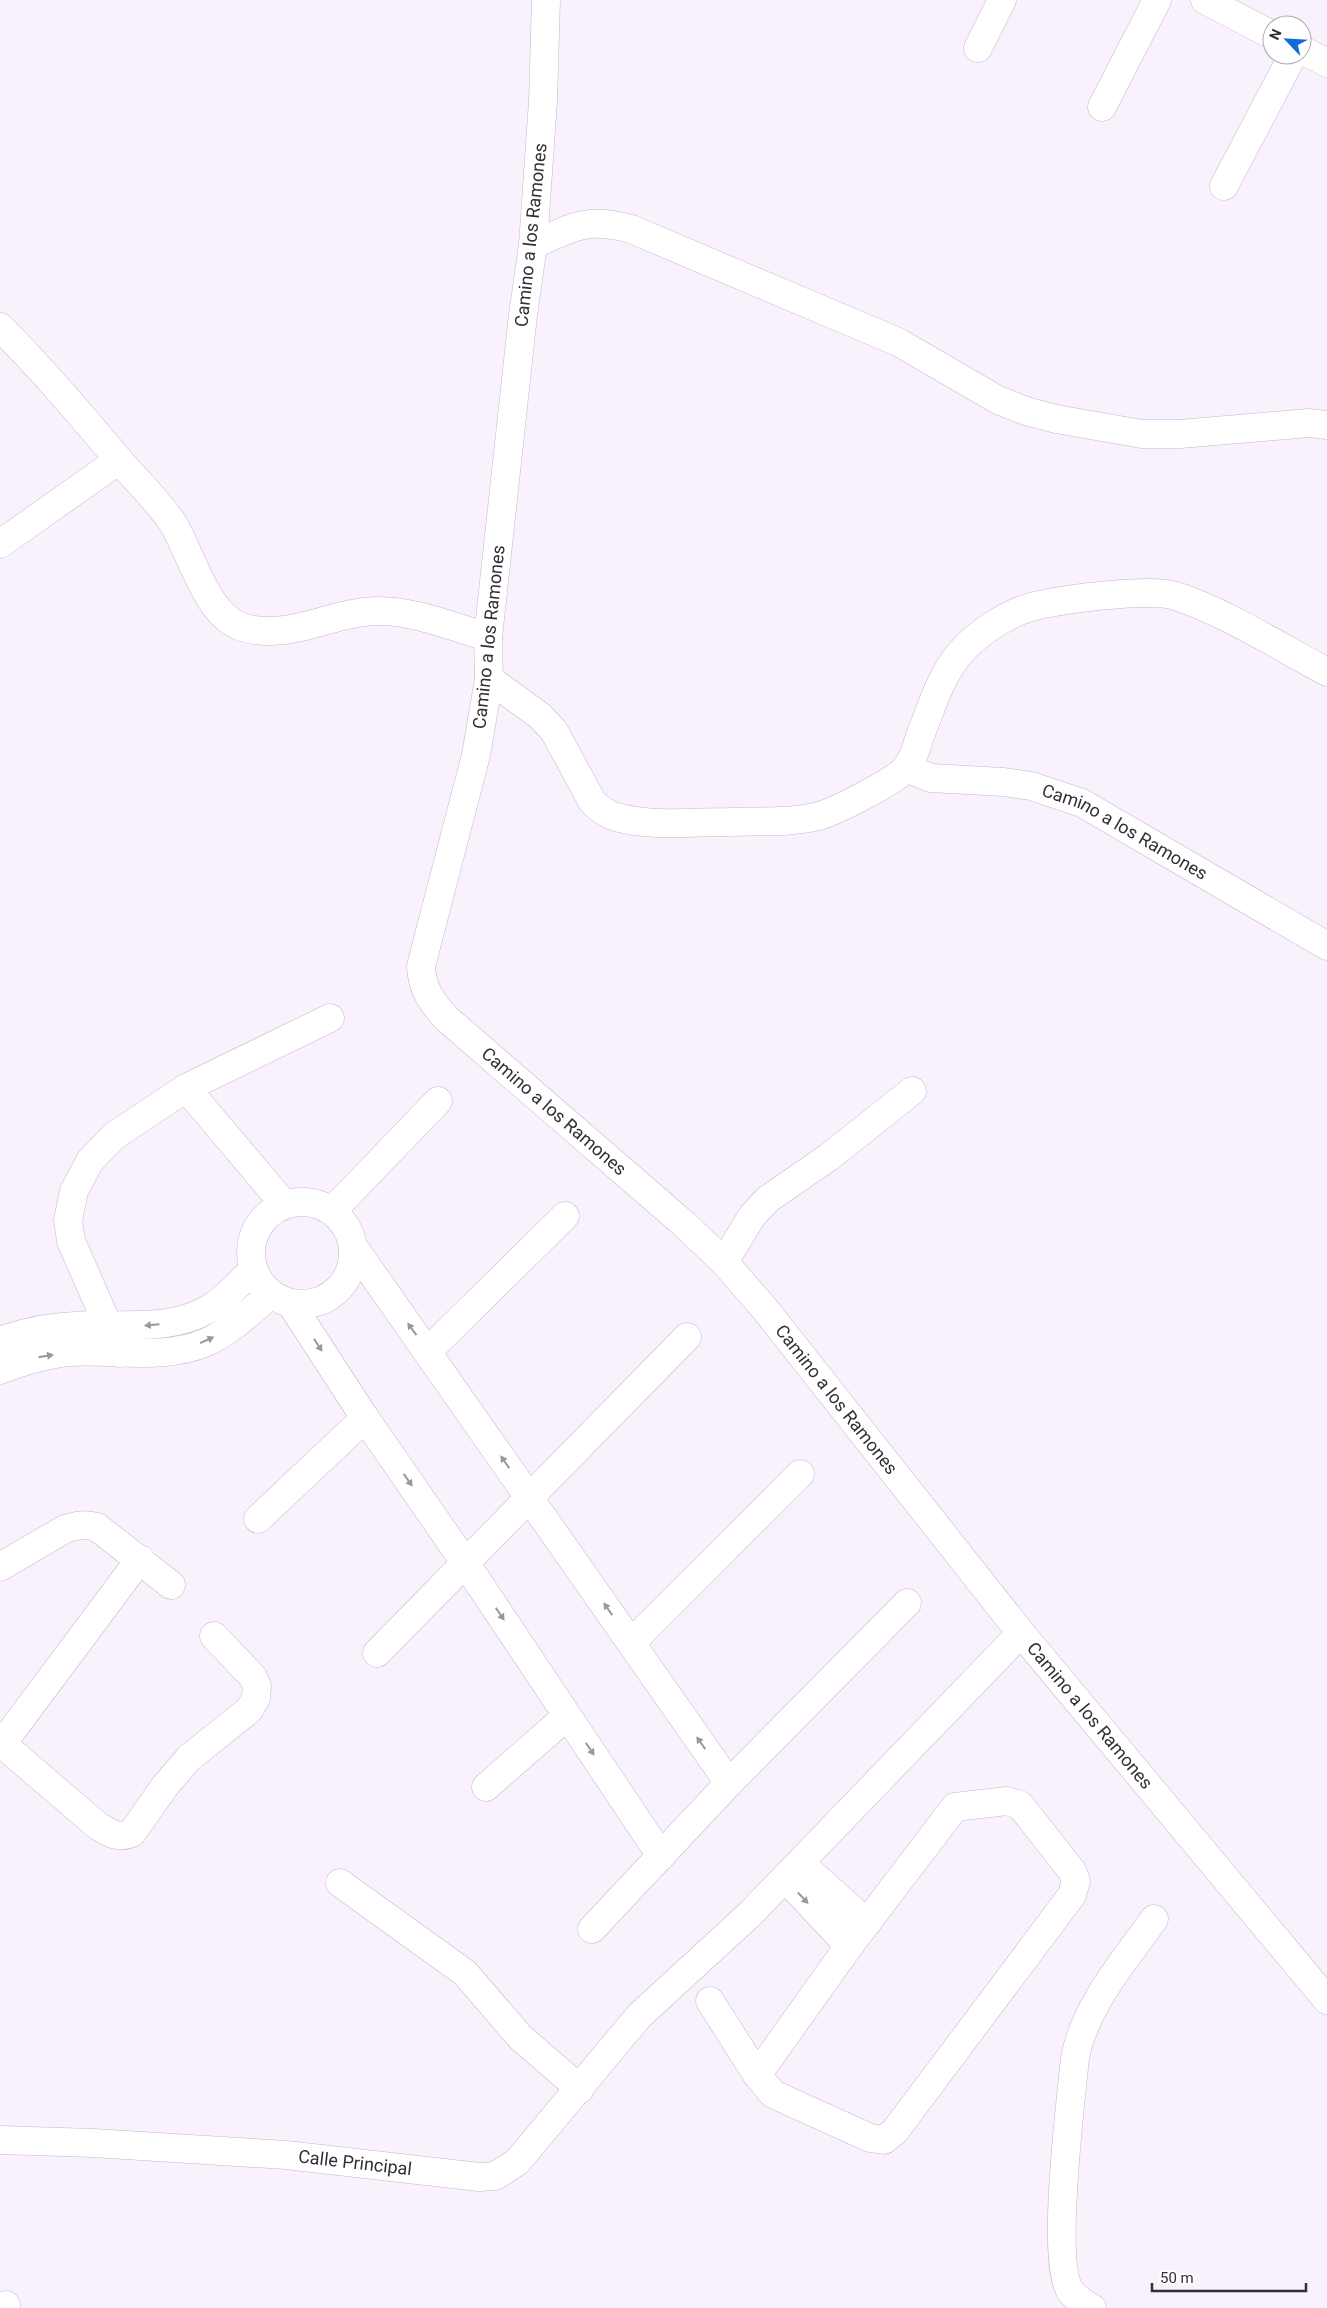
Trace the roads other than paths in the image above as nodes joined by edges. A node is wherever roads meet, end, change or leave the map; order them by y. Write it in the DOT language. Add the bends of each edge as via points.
graph roads {
  1 [pos="546,0"];
  2 [pos="1002,0"];
  3 [pos="1157,0"];
  4 [pos="1205,0"];
  5 [pos="1262,29"];
  6 [pos="978,48"];
  7 [pos="1312,56"];
  8 [pos="1327,64"];
  9 [pos="1288,65"];
  10 [pos="1102,107"];
  11 [pos="1224,186"];
  12 [pos="533,245"];
  13 [pos="0,327"];
  14 [pos="1327,425"];
  15 [pos="119,460"];
  16 [pos="0,544"];
  17 [pos="488,637"];
  18 [pos="1327,672"];
  19 [pos="489,679"];
  20 [pos="906,768"];
  21 [pos="1327,946"];
  22 [pos="330,1018"];
  23 [pos="186,1088"];
  24 [pos="912,1091"];
  25 [pos="438,1101"];
  26 [pos="284,1204"];
  27 [pos="333,1210"];
  28 [pos="565,1216"];
  29 [pos="355,1249"];
  30 [pos="724,1262"];
  31 [pos="253,1270"];
  32 [pos="281,1299"];
  33 [pos="108,1326"];
  34 [pos="687,1337"];
  35 [pos="0,1341"];
  36 [pos="428,1351"];
  37 [pos="120,1353"];
  38 [pos="0,1370"];
  39 [pos="365,1418"];
  40 [pos="800,1474"];
  41 [pos="530,1497"];
  42 [pos="258,1519"];
  43 [pos="140,1559"];
  44 [pos="466,1564"];
  45 [pos="0,1567"];
  46 [pos="171,1585"];
  47 [pos="907,1603"];
  48 [pos="1021,1633"];
  49 [pos="214,1636"];
  50 [pos="631,1643"];
  51 [pos="377,1653"];
  52 [pos="567,1716"];
  53 [pos="1,1743"];
  54 [pos="729,1783"];
  55 [pos="486,1787"];
  56 [pos="661,1856"];
  57 [pos="792,1871"];
  58 [pos="340,1883"];
  59 [pos="1154,1919"];
  60 [pos="867,1923"];
  61 [pos="592,1928"];
  62 [pos="849,1946"];
  63 [pos="1327,2000"];
  64 [pos="710,2001"];
  65 [pos="757,2075"];
  66 [pos="580,2089"];
  67 [pos="0,2140"];
  68 [pos="1092,2308"];
  1 -- 12 [label="street, Camino a los Ramones"];
  2 -- 6 [label="street"];
  3 -- 10 [label="street"];
  4 -- 5 [label="street"];
  7 -- 8 [label="street"];
  9 -- 11 [label="street"];
  12 -- 14 [label="street" via="576,226 596,222 631,229 898,342 998,400 1056,419 1142,434 1309,423"];
  12 -- 17 [label="street, Camino a los Ramones"];
  13 -- 15 [label="street" via="60,390"];
  15 -- 16 [label="street"];
  15 -- 17 [label="street" via="172,522 211,598 222,613 239,626 260,632 285,630 377,611 402,613"];
  17 -- 19 [label="street, Camino a los Ramones"];
  18 -- 20 [label="street" via="1174,595 1147,592 1118,594 1024,609 1005,618 962,650 944,675"];
  19 -- 20 [label="street" via="540,716 559,740 592,801 599,809 618,818 687,823 796,820 840,809"];
  19 -- 30 [label="street, Camino a los Ramones" via="476,755 421,966 421,982 446,1018"];
  20 -- 21 [label="street, Camino a los Ramones" via="931,778 1032,786 1082,803"];
  22 -- 23 [label="street"];
  23 -- 26 [label="street"];
  23 -- 33 [label="street" via="114,1136 90,1161 74,1191 68,1220 71,1241"];
  24 -- 30 [label="street" via="829,1157 768,1199 752,1216"];
  25 -- 27 [label="street"];
  26 -- 27 [label="street" via="300,1201 318,1203"];
  26 -- 31 [label="street" via="267,1215 255,1231 251,1250"];
  27 -- 29 [label="street" via="348,1227"];
  28 -- 36 [label="street"];
  29 -- 32 [label="street" via="351,1273 336,1292 315,1303"];
  36 -- 29 [label="street, one-way"];
  30 -- 48 [label="street, Camino a los Ramones"];
  31 -- 32 [label="street" via="260,1283"];
  31 -- 33 [label="street, one-way" via="209,1309 185,1320 153,1326"];
  37 -- 32 [label="street, one-way" via="156,1353 206,1342"];
  32 -- 39 [label="street, one-way"];
  33 -- 35 [label="street" via="22,1332"];
  33 -- 37 [label="street"];
  34 -- 41 [label="street"];
  41 -- 36 [label="street, one-way"];
  38 -- 37 [label="street, one-way" via="28,1359 70,1352"];
  39 -- 42 [label="street"];
  39 -- 44 [label="street, one-way"];
  40 -- 50 [label="street"];
  41 -- 44 [label="street"];
  50 -- 41 [label="street, one-way"];
  43 -- 45 [label="street" via="87,1524 75,1525"];
  43 -- 46 [label="street"];
  43 -- 53 [label="street"];
  44 -- 51 [label="street"];
  44 -- 52 [label="street, one-way"];
  47 -- 54 [label="street"];
  48 -- 57 [label="street, Calle Principal"];
  48 -- 63 [label="street, Camino a los Ramones"];
  49 -- 53 [label="street" via="253,1677 257,1686 256,1698 250,1710 189,1758 132,1833 112,1835 98,1826"];
  54 -- 50 [label="street, one-way"];
  52 -- 55 [label="street"];
  52 -- 56 [label="street, one-way"];
  54 -- 56 [label="street"];
  56 -- 61 [label="street"];
  57 -- 60 [label="street"];
  57 -- 62 [label="street, one-way"];
  57 -- 66 [label="street, Calle Principal" via="639,2016"];
  58 -- 66 [label="street" via="465,1973 520,2037"];
  59 -- 68 [label="street" via="1088,2015 1074,2058 1061,2216 1066,2276 1071,2292"];
  60 -- 62 [label="street"];
  60 -- 65 [label="street" via="954,1807 1008,1801 1020,1805 1072,1871 1076,1882 1072,1895 895,2131 884,2140 870,2138 773,2094"];
  62 -- 65 [label="street"];
  64 -- 65 [label="street"];
  66 -- 67 [label="street, Calle Principal" via="517,2162 494,2176 479,2177 286,2155"];
}
